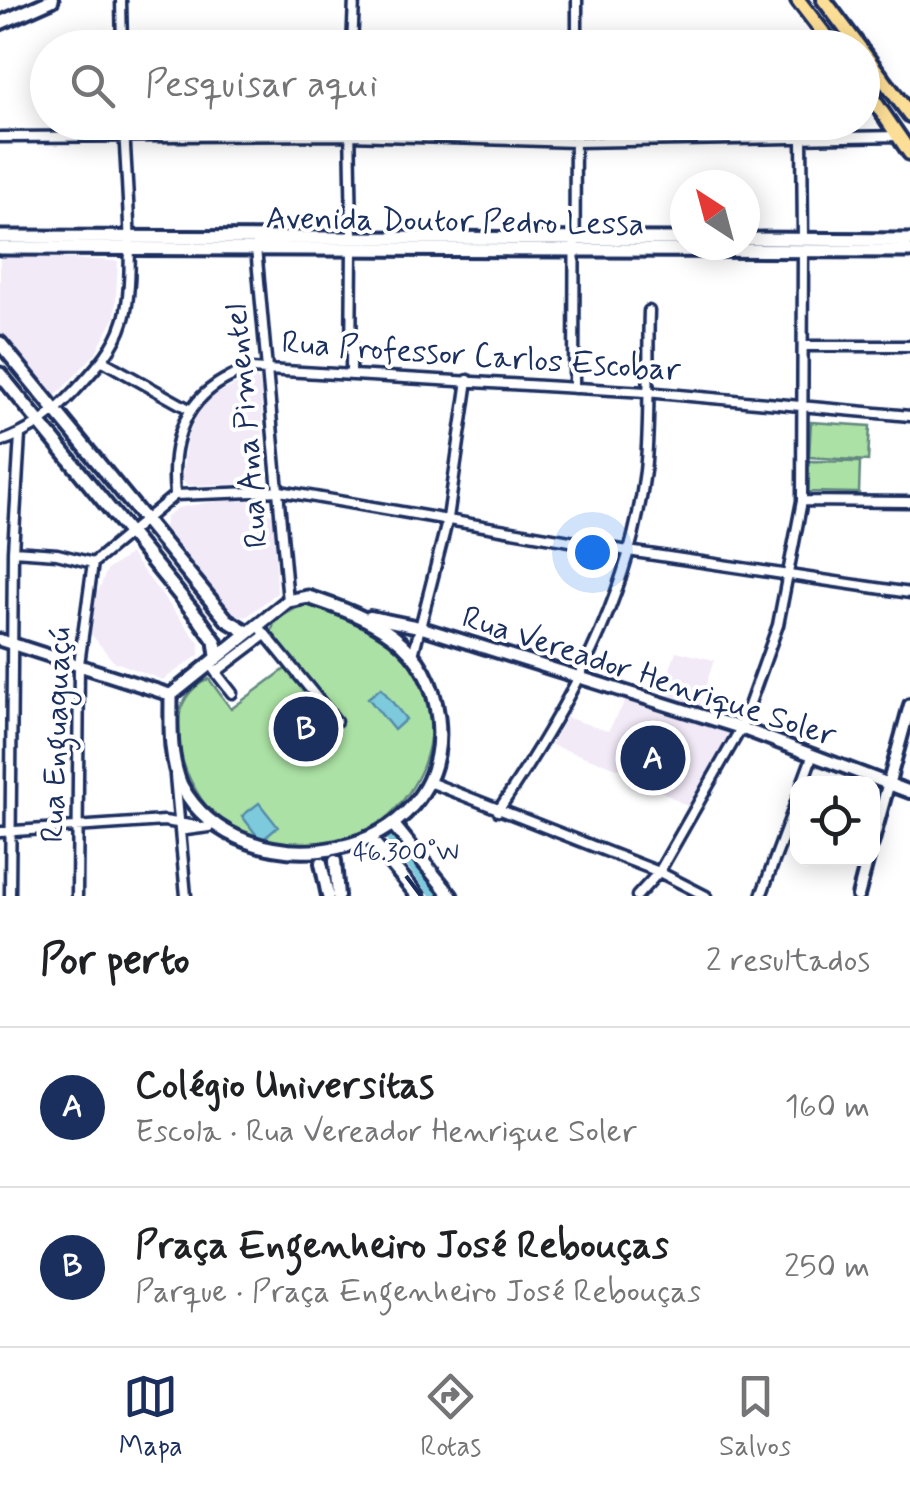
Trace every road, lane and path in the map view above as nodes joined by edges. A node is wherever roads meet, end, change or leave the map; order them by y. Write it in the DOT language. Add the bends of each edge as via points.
graph roads {
  1 [pos="52,0"];
  2 [pos="122,0"];
  3 [pos="354,0"];
  4 [pos="577,0"];
  5 [pos="798,0"];
  6 [pos="824,0"];
  7 [pos="0,23"];
  8 [pos="122,30"];
  9 [pos="353,30"];
  10 [pos="576,30"];
  11 [pos="821,30"];
  12 [pos="847,30"];
  13 [pos="880,74"];
  14 [pos="880,107"];
  15 [pos="910,114"];
  16 [pos="880,136"];
  17 [pos="901,136"];
  18 [pos="0,137"];
  19 [pos="30,137"];
  20 [pos="124,140"];
  21 [pos="350,140"];
  22 [pos="500,140"];
  23 [pos="651,140"];
  24 [pos="802,140"];
  25 [pos="575,142"];
  26 [pos="910,152"];
  27 [pos="0,237"];
  28 [pos="670,240"];
  29 [pos="760,240"];
  30 [pos="910,240"];
  31 [pos="127,242"];
  32 [pos="352,242"];
  33 [pos="803,244"];
  34 [pos="577,246"];
  35 [pos="0,248"];
  36 [pos="256,248"];
  37 [pos="910,251"];
  38 [pos="649,311"];
  39 [pos="0,342"];
  40 [pos="803,346"];
  41 [pos="910,346"];
  42 [pos="102,361"];
  43 [pos="267,367"];
  44 [pos="351,372"];
  45 [pos="0,374"];
  46 [pos="468,380"];
  47 [pos="574,388"];
  48 [pos="646,392"];
  49 [pos="189,408"];
  50 [pos="802,408"];
  51 [pos="56,412"];
  52 [pos="910,416"];
  53 [pos="39,425"];
  54 [pos="20,435"];
  55 [pos="0,442"];
  56 [pos="280,491"];
  57 [pos="175,495"];
  58 [pos="802,501"];
  59 [pos="910,502"];
  60 [pos="448,518"];
  61 [pos="147,522"];
  62 [pos="131,534"];
  63 [pos="628,551"];
  64 [pos="13,552"];
  65 [pos="94,563"];
  66 [pos="790,576"];
  67 [pos="910,592"];
  68 [pos="288,600"];
  69 [pos="370,618"];
  70 [pos="227,620"];
  71 [pos="419,627"];
  72 [pos="256,630"];
  73 [pos="209,634"];
  74 [pos="6,642"];
  75 [pos="412,655"];
  76 [pos="79,664"];
  77 [pos="214,664"];
  78 [pos="580,678"];
  79 [pos="232,693"];
  80 [pos="171,695"];
  81 [pos="909,711"];
  82 [pos="336,721"];
  83 [pos="741,728"];
  84 [pos="812,757"];
  85 [pos="175,767"];
  86 [pos="805,776"];
  87 [pos="432,783"];
  88 [pos="890,785"];
  89 [pos="910,792"];
  90 [pos="498,811"];
  91 [pos="790,818"];
  92 [pos="880,818"];
  93 [pos="181,825"];
  94 [pos="203,826"];
  95 [pos="396,828"];
  96 [pos="79,830"];
  97 [pos="0,832"];
  98 [pos="11,833"];
  99 [pos="374,843"];
  100 [pos="328,862"];
  101 [pos="866,866"];
  102 [pos="658,872"];
  103 [pos="10,896"];
  104 [pos="78,896"];
  105 [pos="186,896"];
  106 [pos="328,896"];
  107 [pos="338,896"];
  108 [pos="418,896"];
  109 [pos="451,896"];
  110 [pos="637,896"];
  111 [pos="706,896"];
  112 [pos="761,896"];
  113 [pos="858,896"];
  1 -- 7 [label="main road"];
  2 -- 8 [label="street"];
  3 -- 9 [label="street"];
  4 -- 10 [label="street"];
  5 -- 11 [label="main road"];
  6 -- 12 [label="main road"];
  13 -- 15 [label="main road"];
  14 -- 17 [label="main road"];
  16 -- 17 [label="street"];
  17 -- 26 [label="main road"];
  18 -- 19 [label="street"];
  20 -- 31 [label="street"];
  21 -- 32 [label="street"];
  22 -- 25 [label="street"];
  23 -- 25 [label="street"];
  24 -- 33 [label="street"];
  25 -- 34 [label="street"];
  27 -- 31 [label="main road, Avenida Doutor Pedro Lessa"];
  28 -- 34 [label="main road, Avenida Doutor Pedro Lessa"];
  29 -- 33 [label="main road, Avenida Doutor Pedro Lessa"];
  30 -- 33 [label="main road, Avenida Doutor Pedro Lessa"];
  31 -- 32 [label="main road, Avenida Doutor Pedro Lessa"];
  31 -- 35 [label="main road, Avenida Doutor Pedro Lessa"];
  31 -- 36 [label="main road, Avenida Doutor Pedro Lessa"];
  31 -- 42 [label="street" via="124,322"];
  32 -- 34 [label="main road, Avenida Doutor Pedro Lessa"];
  32 -- 36 [label="main road, Avenida Doutor Pedro Lessa"];
  32 -- 44 [label="street"];
  33 -- 34 [label="main road, Avenida Doutor Pedro Lessa"];
  33 -- 37 [label="main road, Avenida Doutor Pedro Lessa"];
  33 -- 40 [label="street"];
  34 -- 47 [label="street"];
  36 -- 43 [label="street, Rua Ana Pimentel"];
  38 -- 48 [label="street"];
  39 -- 51 [label="main road"];
  40 -- 41 [label="street"];
  40 -- 50 [label="street"];
  42 -- 49 [label="street"];
  42 -- 51 [label="street"];
  43 -- 44 [label="street, Rua Professor Carlos Escobar"];
  43 -- 49 [label="street, Rua Professor Carlos Escobar" via="230,375"];
  43 -- 56 [label="street, Rua Ana Pimentel"];
  44 -- 46 [label="street, Rua Professor Carlos Escobar"];
  45 -- 53 [label="main road"];
  46 -- 47 [label="street, Rua Professor Carlos Escobar"];
  46 -- 60 [label="street"];
  47 -- 48 [label="street, Rua Professor Carlos Escobar"];
  48 -- 50 [label="street, Rua Professor Carlos Escobar"];
  48 -- 63 [label="street" via="645,471"];
  49 -- 57 [label="street" via="176,442"];
  50 -- 52 [label="street, Rua Professor Carlos Escobar"];
  50 -- 58 [label="street"];
  51 -- 53 [label="street"];
  51 -- 61 [label="main road"];
  53 -- 54 [label="street"];
  53 -- 62 [label="main road"];
  54 -- 55 [label="street"];
  54 -- 64 [label="street"];
  56 -- 57 [label="street"];
  56 -- 60 [label="street"];
  56 -- 68 [label="street, Rua Ana Pimentel"];
  57 -- 61 [label="street"];
  58 -- 59 [label="street"];
  58 -- 66 [label="street"];
  60 -- 63 [label="street"];
  60 -- 71 [label="street"];
  61 -- 62 [label="street"];
  61 -- 70 [label="main road"];
  62 -- 65 [label="street"];
  62 -- 73 [label="main road"];
  63 -- 66 [label="street"];
  63 -- 78 [label="street"];
  64 -- 65 [label="street"];
  64 -- 74 [label="street"];
  65 -- 76 [label="street, Rua Enguaguaçú"];
  66 -- 67 [label="street"];
  66 -- 83 [label="street"];
  68 -- 69 [label="main road" via="308,597"];
  68 -- 72 [label="main road"];
  69 -- 71 [label="street, Rua Vereador Henrique Soler"];
  69 -- 75 [label="main road"];
  70 -- 72 [label="main road"];
  70 -- 73 [label="main road"];
  71 -- 75 [label="street"];
  71 -- 78 [label="street, Rua Vereador Henrique Soler"];
  72 -- 77 [label="main road"];
  72 -- 82 [label="street"];
  73 -- 77 [label="main road"];
  74 -- 76 [label="street"];
  74 -- 98 [label="street"];
  75 -- 87 [label="main road" via="436,701"];
  76 -- 80 [label="street"];
  76 -- 96 [label="street, Rua Enguaguaçú"];
  77 -- 79 [label="street"];
  77 -- 80 [label="main road"];
  78 -- 83 [label="street, Rua Vereador Henrique Soler"];
  78 -- 90 [label="street"];
  80 -- 85 [label="main road"];
  81 -- 88 [label="street"];
  83 -- 84 [label="street, Rua Vereador Henrique Soler"];
  83 -- 102 [label="street"];
  84 -- 86 [label="street"];
  84 -- 88 [label="street, Rua Vereador Henrique Soler"];
  85 -- 93 [label="street"];
  85 -- 94 [label="main road"];
  87 -- 90 [label="street"];
  87 -- 95 [label="main road"];
  88 -- 89 [label="street, Rua Vereador Henrique Soler"];
  88 -- 92 [label="street"];
  90 -- 102 [label="street"];
  91 -- 112 [label="street"];
  93 -- 94 [label="street"];
  93 -- 96 [label="street"];
  93 -- 105 [label="street"];
  94 -- 100 [label="main road" via="264,859"];
  95 -- 99 [label="main road"];
  95 -- 109 [label="main road"];
  96 -- 98 [label="street"];
  96 -- 104 [label="street, Rua Enguaguaçú"];
  97 -- 98 [label="street"];
  98 -- 103 [label="street"];
  99 -- 100 [label="main road"];
  99 -- 108 [label="main road"];
  100 -- 106 [label="street"];
  100 -- 107 [label="street"];
  101 -- 113 [label="street"];
  102 -- 110 [label="street"];
  102 -- 111 [label="street"];
}
